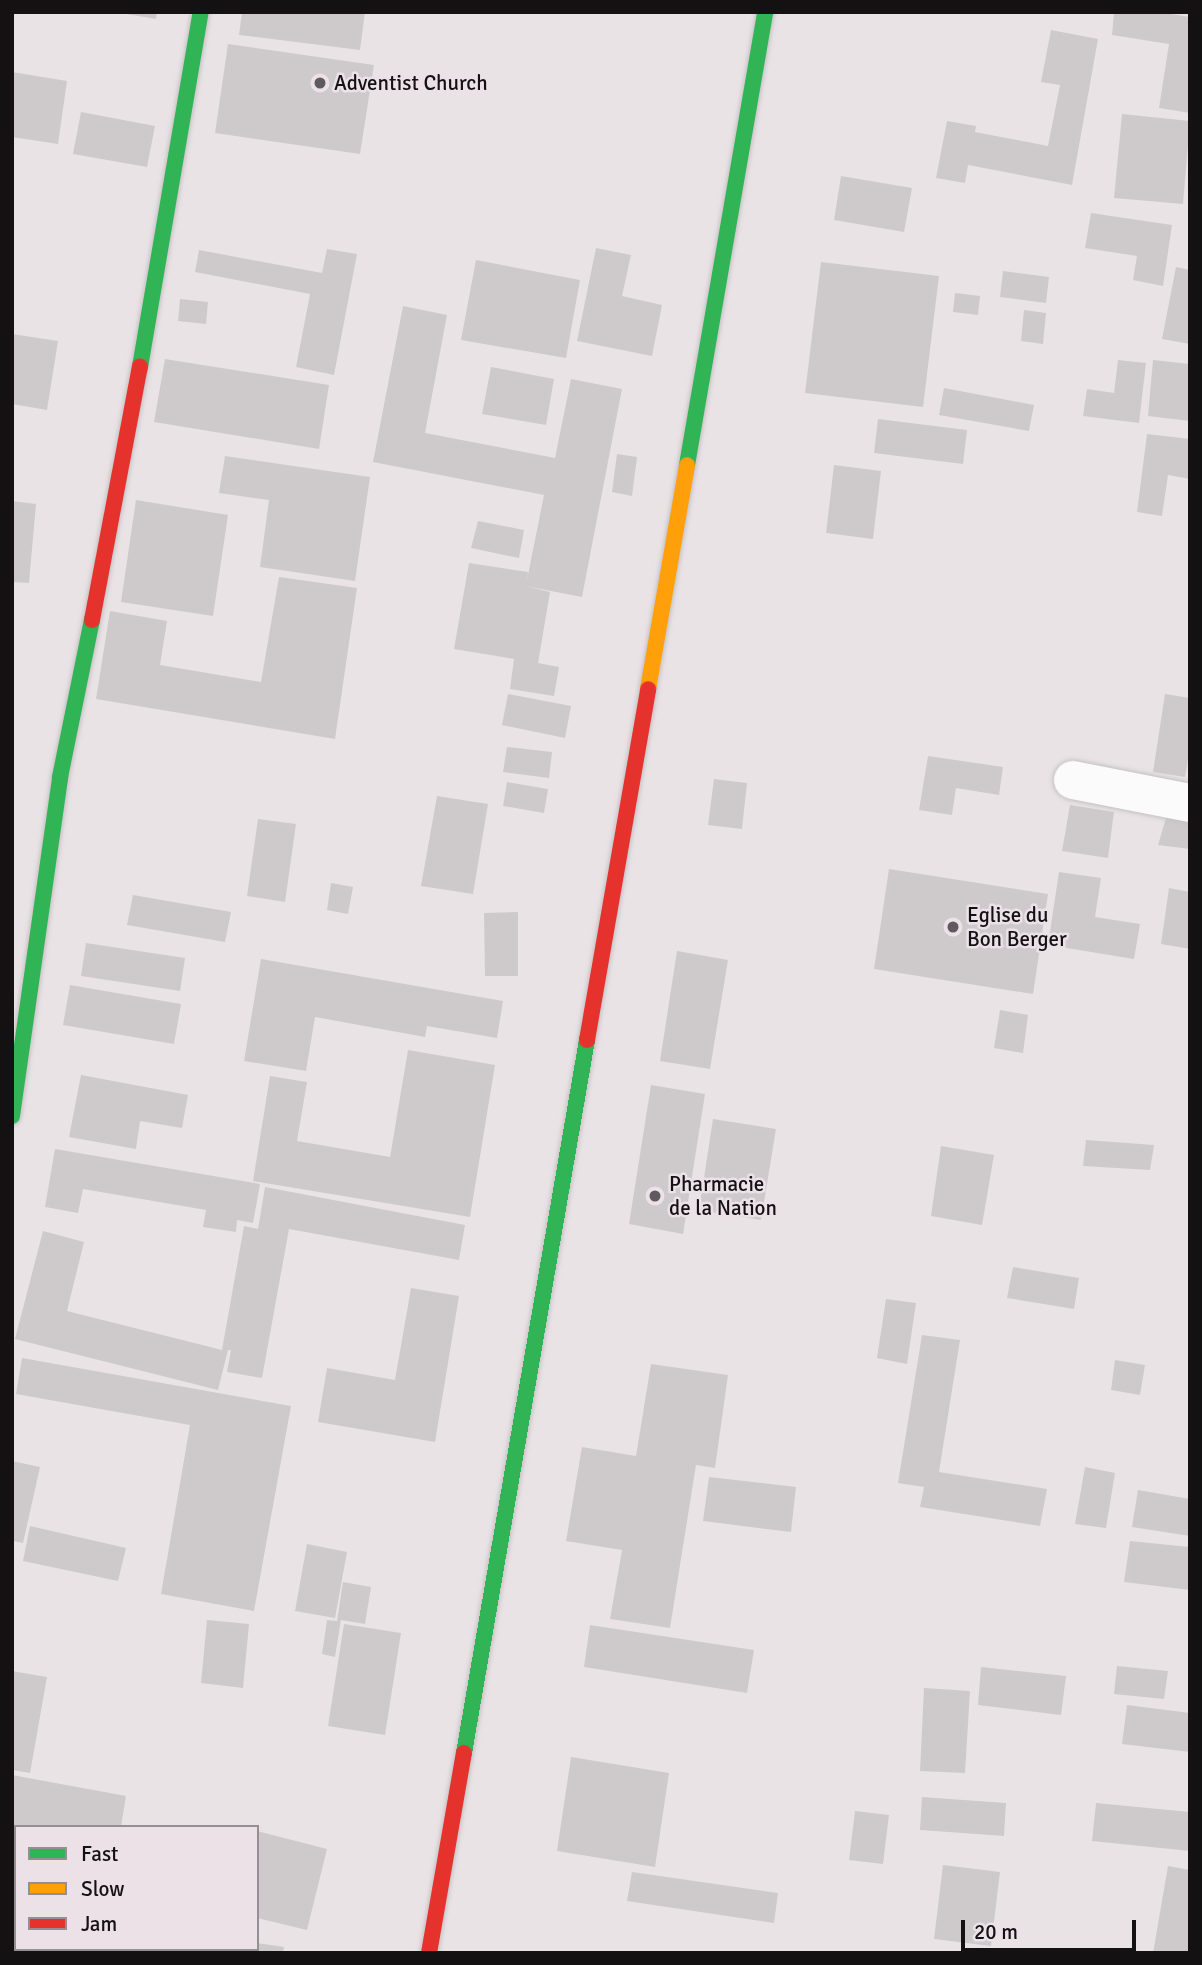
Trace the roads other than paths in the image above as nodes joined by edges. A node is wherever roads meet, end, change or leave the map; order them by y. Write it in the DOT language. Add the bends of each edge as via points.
graph roads {
  1 [pos="201,12"];
  2 [pos="765,12"];
  3 [pos="1073,780"];
  4 [pos="1190,803"];
  5 [pos="12,1116"];
  6 [pos="429,1953"];
  1 -- 5 [label="main road" via="124,464 60,777"];
  2 -- 6 [label="main road"];
  3 -- 4 [label="street"];
}
